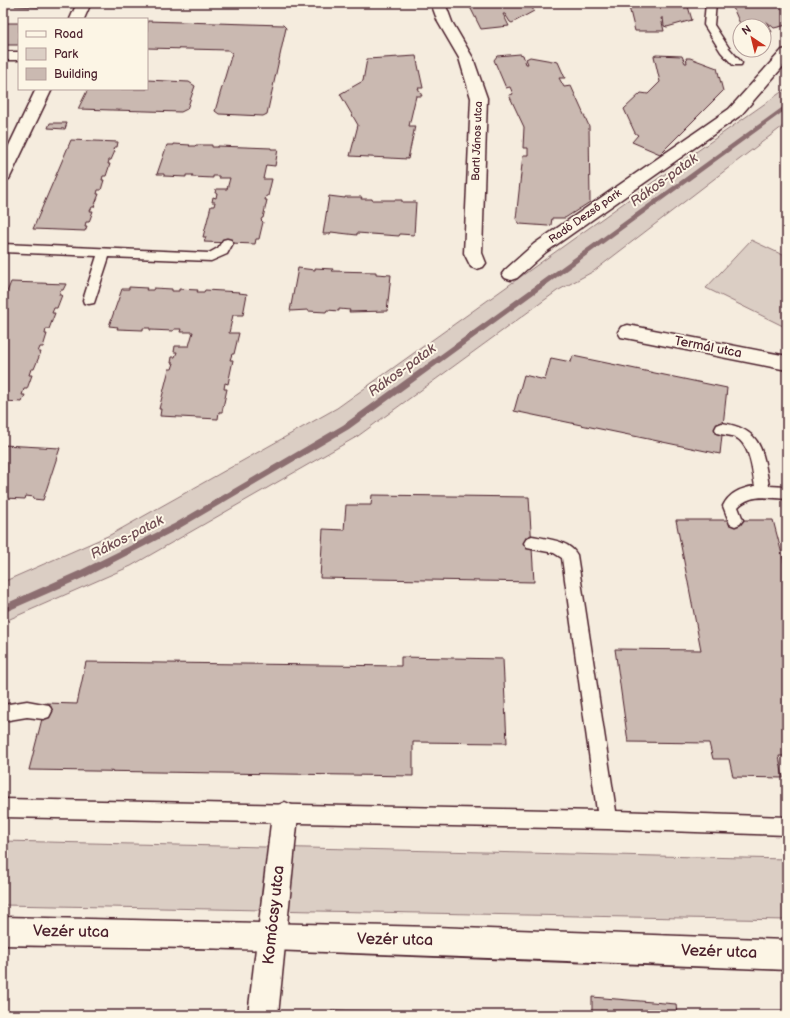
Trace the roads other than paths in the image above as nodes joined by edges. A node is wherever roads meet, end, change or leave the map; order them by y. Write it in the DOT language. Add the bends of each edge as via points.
graph roads {
  1 [pos="84,3"];
  2 [pos="438,3"];
  3 [pos="711,3"];
  4 [pos="77,18"];
  5 [pos="787,53"];
  6 [pos="3,56"];
  7 [pos="18,56"];
  8 [pos="737,63"];
  9 [pos="44,90"];
  10 [pos="3,175"];
  11 [pos="227,243"];
  12 [pos="3,248"];
  13 [pos="104,253"];
  14 [pos="477,263"];
  15 [pos="511,274"];
  16 [pos="89,300"];
  17 [pos="628,332"];
  18 [pos="787,362"];
  19 [pos="722,429"];
  20 [pos="763,492"];
  21 [pos="787,493"];
  22 [pos="735,520"];
  23 [pos="532,543"];
  24 [pos="43,711"];
  25 [pos="3,713"];
  26 [pos="3,808"];
  27 [pos="285,815"];
  28 [pos="608,820"];
  29 [pos="787,826"];
  30 [pos="3,931"];
  31 [pos="271,936"];
  32 [pos="787,955"];
  33 [pos="263,1015"];
  1 -- 4 [label="street"];
  2 -- 14 [label="street, Bartl János utca" via="445,22 466,58 479,98 473,253"];
  3 -- 8 [label="lane" via="709,25"];
  5 -- 15 [label="street, Radó Dezső park" via="735,112 540,248"];
  6 -- 7 [label="street"];
  9 -- 10 [label="street"];
  11 -- 13 [label="lane" via="223,251 211,257"];
  12 -- 13 [label="lane"];
  13 -- 16 [label="lane"];
  17 -- 18 [label="street, Termál utca"];
  19 -- 20 [label="lane" via="742,434 749,440 754,450"];
  20 -- 21 [label="lane"];
  20 -- 22 [label="lane" via="750,492 736,498 730,506"];
  23 -- 28 [label="lane" via="556,547 569,555"];
  24 -- 25 [label="lane" via="27,709"];
  26 -- 27 [label="lane"];
  27 -- 28 [label="lane"];
  27 -- 31 [label="street, Komócsy utca"];
  28 -- 29 [label="lane"];
  30 -- 31 [label="street, Vezér utca"];
  31 -- 32 [label="street, Vezér utca"];
  31 -- 33 [label="street, Komócsy utca"];
}
